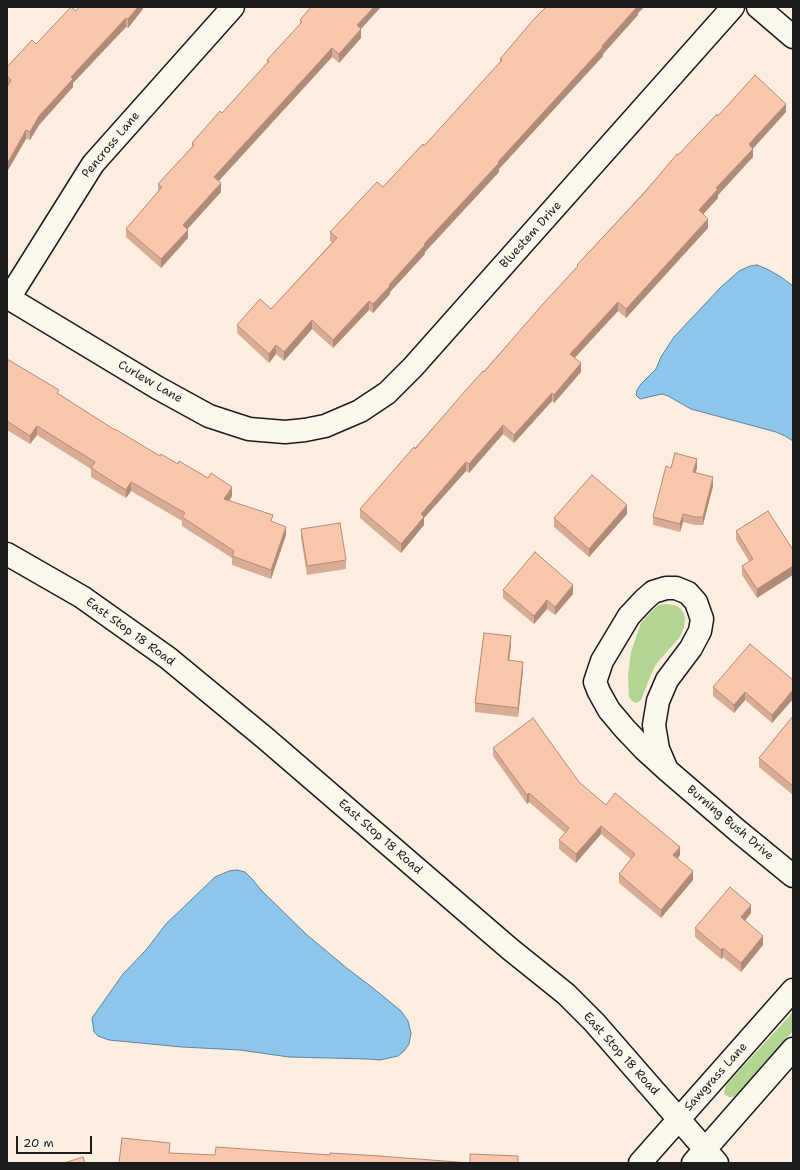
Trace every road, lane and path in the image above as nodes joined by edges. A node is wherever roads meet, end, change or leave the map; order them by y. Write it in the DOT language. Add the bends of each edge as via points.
graph roads {
  1 [pos="233,7"];
  2 [pos="733,7"];
  3 [pos="758,7"];
  4 [pos="793,37"];
  5 [pos="8,298"];
  6 [pos="305,430"];
  7 [pos="7,554"];
  8 [pos="667,770"];
  9 [pos="793,876"];
  10 [pos="793,990"];
  11 [pos="793,1049"];
  12 [pos="679,1119"];
  13 [pos="705,1158"];
  14 [pos="640,1163"];
  1 -- 5 [label="street, Pencross Lane" via="93,164"];
  2 -- 6 [label="street, Bluestem Drive" via="387,393 360,411 324,426"];
  3 -- 4 [label="street"];
  5 -- 6 [label="street, Curlew Lane" via="210,416 249,429 285,432"];
  7 -- 12 [label="street, East Stop 18 Road" via="82,598 168,658 265,738 504,944 566,994"];
  8 -- 8 [label="street, Burning Bush Drive" via="658,749 654,725 658,701 667,680 700,632 702,619 696,602 688,593 676,588 653,592 629,616 602,661 595,682 609,710"];
  8 -- 9 [label="street, Burning Bush Drive"];
  10 -- 12 [label="street, Sawgrass Lane"];
  11 -- 13 [label="street"];
  12 -- 13 [label="street, East Stop 18 Road"];
  12 -- 14 [label="street, Sawgrass Lane"];
}
